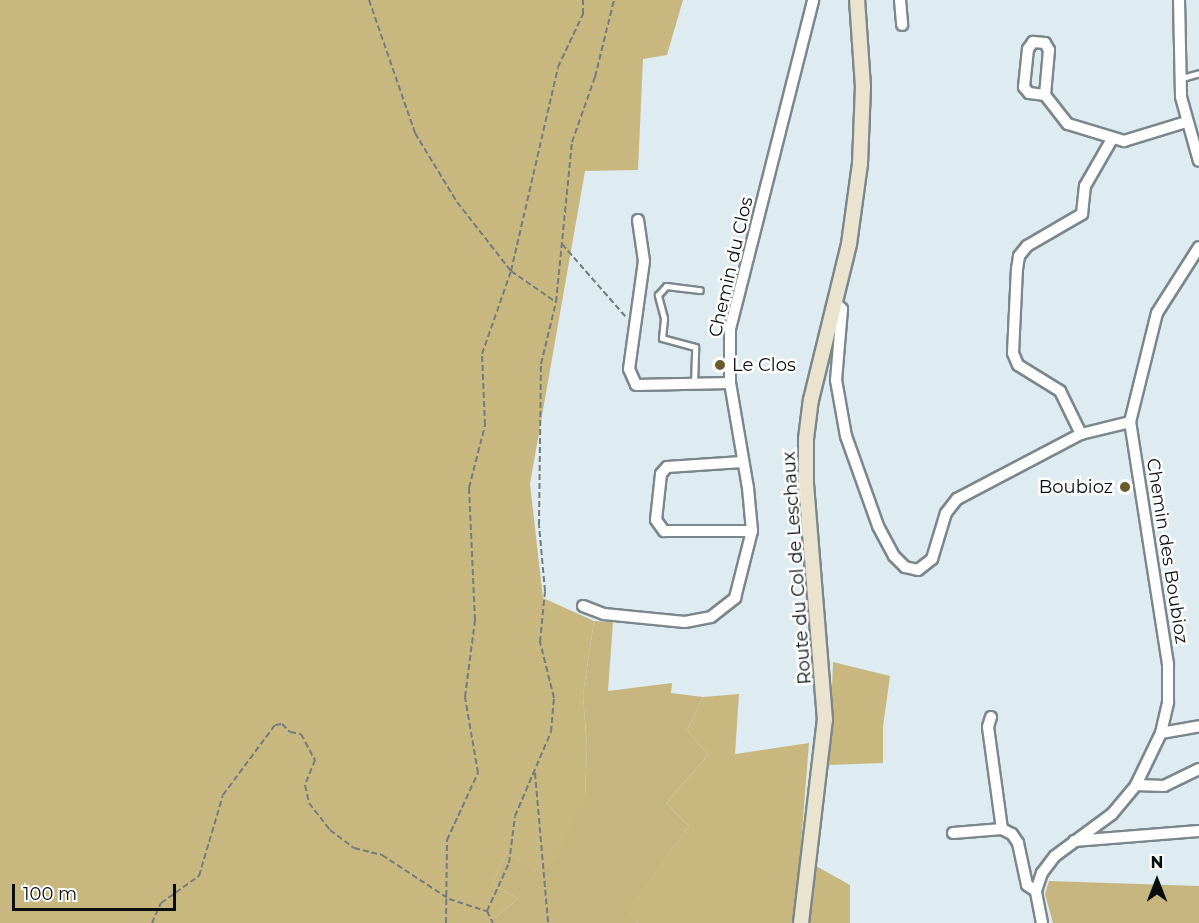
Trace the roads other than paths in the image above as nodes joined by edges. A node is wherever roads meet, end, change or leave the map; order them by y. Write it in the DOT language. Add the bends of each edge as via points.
graph roads {
  1 [pos="813,0"];
  2 [pos="857,0"];
  3 [pos="900,0"];
  4 [pos="1179,0"];
  5 [pos="902,25"];
  6 [pos="1199,73"];
  7 [pos="1180,79"];
  8 [pos="1045,95"];
  9 [pos="1186,122"];
  10 [pos="1112,139"];
  11 [pos="1199,160"];
  12 [pos="638,220"];
  13 [pos="1199,247"];
  14 [pos="700,290"];
  15 [pos="835,302"];
  16 [pos="730,383"];
  17 [pos="694,384"];
  18 [pos="1130,422"];
  19 [pos="1081,434"];
  20 [pos="742,462"];
  21 [pos="752,531"];
  22 [pos="583,606"];
  23 [pos="991,717"];
  24 [pos="1199,726"];
  25 [pos="1161,733"];
  26 [pos="1199,769"];
  27 [pos="1136,785"];
  28 [pos="1002,829"];
  29 [pos="1199,831"];
  30 [pos="953,833"];
  31 [pos="1074,841"];
  32 [pos="1036,891"];
  33 [pos="801,923"];
  34 [pos="1042,923"];
  1 -- 16 [label="street, Chemin du Clos" via="730,329"];
  2 -- 15 [label="main road, Route du Col de Leschaux" via="862,147 851,236"];
  3 -- 5 [label="street"];
  4 -- 7 [label="street"];
  6 -- 7 [label="lane"];
  7 -- 9 [label="street"];
  8 -- 8 [label="street" via="1049,50 1046,43 1033,42 1028,49 1024,87 1029,93"];
  8 -- 10 [label="street" via="1068,124"];
  9 -- 10 [label="street" via="1124,141"];
  9 -- 11 [label="street"];
  10 -- 19 [label="street" via="1085,186 1082,214 1027,246 1019,256 1017,269 1012,341 1018,365 1060,391"];
  12 -- 17 [label="street" via="644,261 628,369 636,385"];
  13 -- 18 [label="street" via="1157,313"];
  14 -- 17 [label="lane" via="666,286 658,295 664,318 662,338 696,347"];
  15 -- 19 [label="street" via="842,309 836,380 846,436 878,526 894,556 911,570 923,568 932,559 950,505"];
  15 -- 33 [label="main road, Route du Col de Leschaux" via="811,400 806,439 825,711"];
  16 -- 17 [label="street"];
  16 -- 20 [label="street, Chemin du Clos"];
  18 -- 19 [label="street"];
  18 -- 25 [label="street, Chemin des Boubioz" via="1168,664 1168,702"];
  20 -- 21 [label="street, Chemin du Clos"];
  20 -- 21 [label="street" via="667,467 661,474 656,520 664,531"];
  21 -- 22 [label="street, Chemin du Clos" via="735,598 711,617 685,622 604,614"];
  23 -- 28 [label="street" via="988,727"];
  24 -- 25 [label="street"];
  25 -- 27 [label="street, Chemin des Boubioz"];
  26 -- 27 [label="street" via="1164,786"];
  27 -- 31 [label="street, Chemin des Boubioz" via="1112,813"];
  28 -- 30 [label="street"];
  28 -- 32 [label="street" via="1018,843 1027,885"];
  29 -- 31 [label="street"];
  31 -- 32 [label="street, Chemin des Boubioz" via="1055,856"];
  32 -- 34 [label="street"];
}
